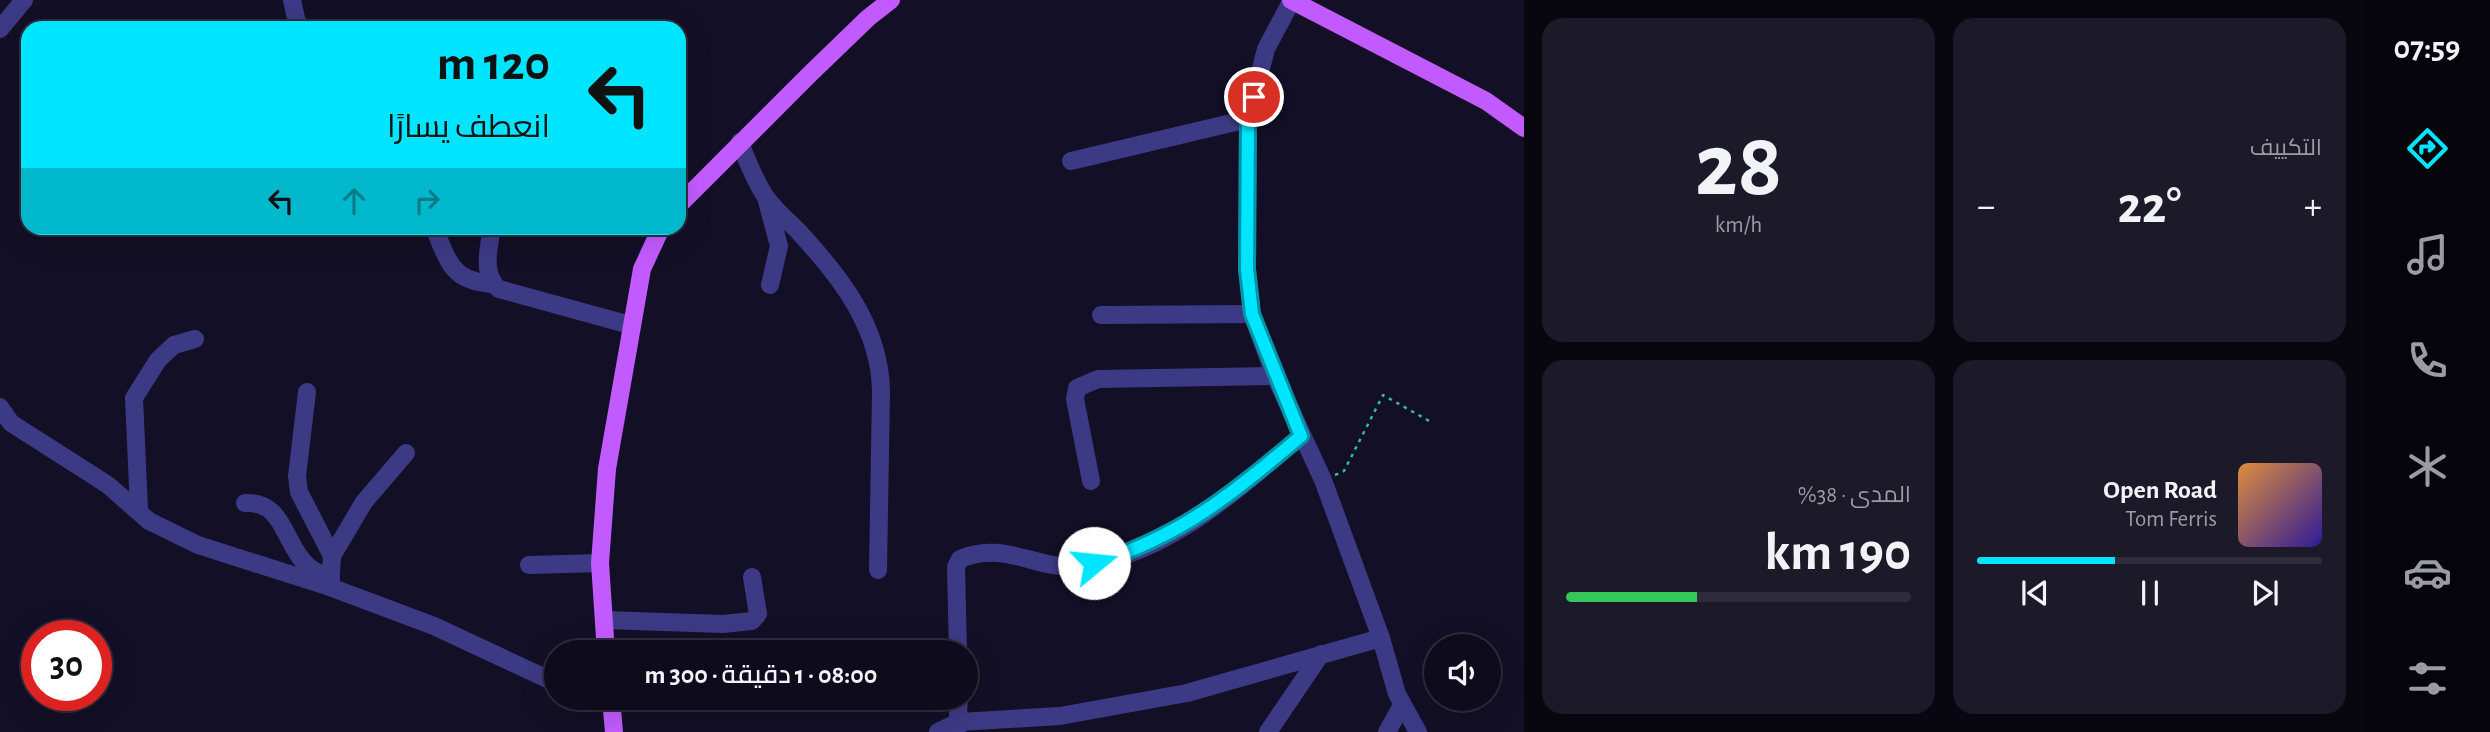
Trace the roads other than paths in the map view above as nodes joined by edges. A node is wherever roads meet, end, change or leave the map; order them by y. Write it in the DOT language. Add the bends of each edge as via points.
graph roads {
  1 [pos="24,0"];
  2 [pos="292,0"];
  3 [pos="891,0"];
  4 [pos="1292,0"];
  5 [pos="297,21"];
  6 [pos="0,29"];
  7 [pos="1248,119"];
  8 [pos="1524,128"];
  9 [pos="740,142"];
  10 [pos="1071,161"];
  11 [pos="766,197"];
  12 [pos="686,198"];
  13 [pos="437,235"];
  14 [pos="491,235"];
  15 [pos="658,235"];
  16 [pos="493,284"];
  17 [pos="770,285"];
  18 [pos="1252,314"];
  19 [pos="1101,315"];
  20 [pos="631,325"];
  21 [pos="195,339"];
  22 [pos="1275,376"];
  23 [pos="307,392"];
  24 [pos="0,407"];
  25 [pos="1301,436"];
  26 [pos="406,453"];
  27 [pos="1091,481"];
  28 [pos="245,503"];
  29 [pos="139,509"];
  30 [pos="332,555"];
  31 [pos="600,564"];
  32 [pos="529,565"];
  33 [pos="878,570"];
  34 [pos="752,577"];
  35 [pos="330,582"];
  36 [pos="604,620"];
  37 [pos="1381,638"];
  38 [pos="605,640"];
  39 [pos="958,640"];
  40 [pos="1321,654"];
  41 [pos="544,676"];
  42 [pos="1402,705"];
  43 [pos="612,710"];
  44 [pos="958,727"];
  45 [pos="614,732"];
  46 [pos="938,732"];
  47 [pos="1268,732"];
  48 [pos="1387,732"];
  49 [pos="1418,732"];
  1 -- 6 [label="street"];
  2 -- 5 [label="street"];
  3 -- 9 [label="main road"];
  4 -- 7 [label="street" via="1266,49"];
  4 -- 8 [label="main road" via="1486,100"];
  7 -- 10 [label="street"];
  7 -- 18 [label="street" via="1247,269"];
  9 -- 11 [label="street"];
  9 -- 12 [label="main road"];
  11 -- 17 [label="street" via="779,246"];
  11 -- 33 [label="street" via="844,284 874,345 881,380"];
  13 -- 16 [label="street" via="455,271 471,282"];
  14 -- 16 [label="street" via="487,259"];
  15 -- 20 [label="main road" via="642,269"];
  16 -- 20 [label="street" via="504,291"];
  18 -- 19 [label="street"];
  18 -- 22 [label="street"];
  20 -- 31 [label="main road" via="607,469"];
  21 -- 29 [label="street" via="174,345 158,360 134,398"];
  22 -- 25 [label="street"];
  22 -- 27 [label="street" via="1086,382 1077,388 1075,399"];
  23 -- 30 [label="street" via="299,492"];
  24 -- 29 [label="street" via="11,424"];
  25 -- 37 [label="street" via="1323,480"];
  25 -- 39 [label="street" via="1195,520 1123,554 1073,567 998,552 960,559 956,567"];
  26 -- 30 [label="street" via="364,502"];
  28 -- 35 [label="street" via="257,502 272,510 302,560"];
  29 -- 35 [label="street" via="149,521 198,545"];
  30 -- 35 [label="street"];
  31 -- 32 [label="street"];
  31 -- 36 [label="main road"];
  34 -- 36 [label="street" via="758,614 752,621"];
  35 -- 41 [label="street"];
  36 -- 38 [label="main road"];
  37 -- 40 [label="street"];
  37 -- 42 [label="street"];
  40 -- 44 [label="street" via="1187,693 1060,716"];
  40 -- 47 [label="street"];
  42 -- 48 [label="street"];
  42 -- 49 [label="street"];
  43 -- 45 [label="main road"];
  44 -- 46 [label="street"];
}
